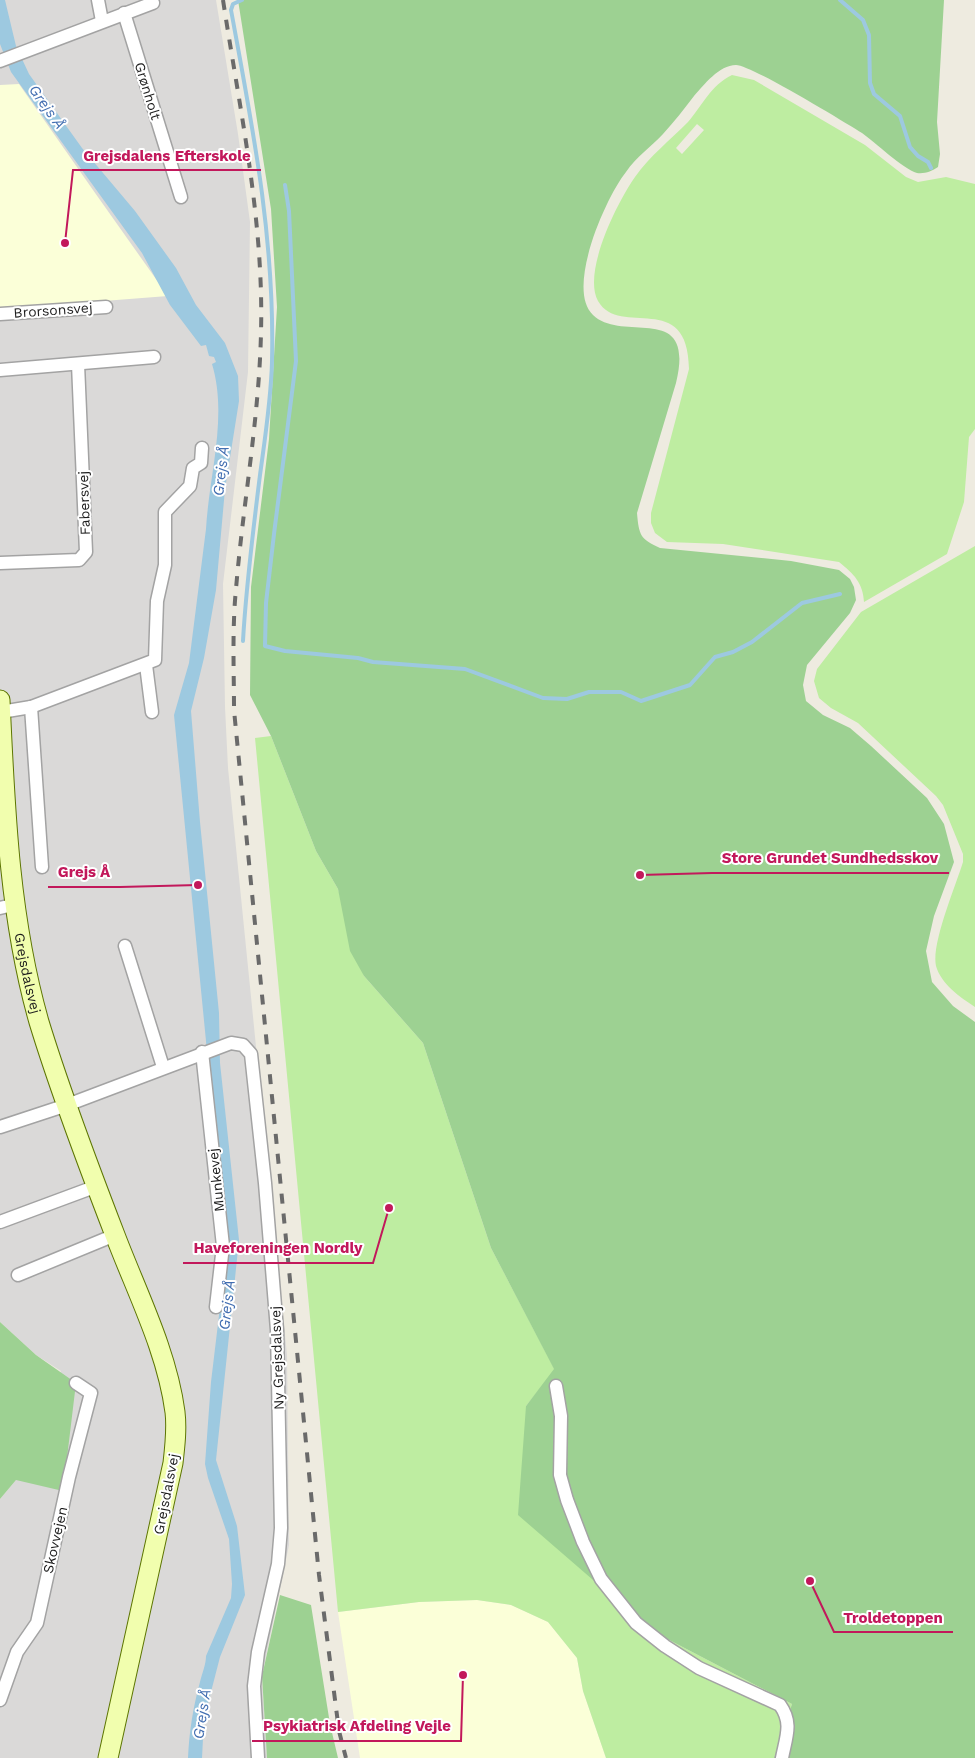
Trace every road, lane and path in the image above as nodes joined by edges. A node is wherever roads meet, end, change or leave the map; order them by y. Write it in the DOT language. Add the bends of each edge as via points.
graph roads {
  1 [pos="98,0"];
  2 [pos="153,3"];
  3 [pos="124,13"];
  4 [pos="102,21"];
  5 [pos="2,61"];
  6 [pos="182,197"];
  7 [pos="106,307"];
  8 [pos="0,314"];
  9 [pos="154,358"];
  10 [pos="78,364"];
  11 [pos="0,370"];
  12 [pos="202,448"];
  13 [pos="0,563"];
  14 [pos="146,665"];
  15 [pos="0,700"];
  16 [pos="31,707"];
  17 [pos="1,712"];
  18 [pos="152,712"];
  19 [pos="3,795"];
  20 [pos="42,866"];
  21 [pos="7,906"];
  22 [pos="125,946"];
  23 [pos="204,1052"];
  24 [pos="163,1067"];
  25 [pos="67,1105"];
  26 [pos="0,1127"];
  27 [pos="97,1186"];
  28 [pos="0,1222"];
  29 [pos="115,1235"];
  30 [pos="18,1275"];
  31 [pos="216,1307"];
  32 [pos="76,1383"];
  33 [pos="556,1386"];
  34 [pos="0,1700"];
  35 [pos="108,1758"];
  36 [pos="258,1758"];
  37 [pos="782,1758"];
  1 -- 4 [label="street"];
  2 -- 3 [label="street"];
  3 -- 4 [label="street"];
  3 -- 6 [label="street, Grønholt"];
  4 -- 5 [label="street"];
  7 -- 8 [label="street, Brorsonsvej"];
  9 -- 10 [label="street"];
  10 -- 11 [label="street"];
  10 -- 13 [label="street, Fabersvej" via="86,552 79,560"];
  12 -- 14 [label="street" via="201,463 193,468 190,486 165,512 165,565 157,601 156,660"];
  14 -- 16 [label="street"];
  14 -- 18 [label="street"];
  15 -- 17 [label="street, Grejsdalsvej"];
  16 -- 17 [label="street"];
  16 -- 20 [label="street"];
  17 -- 19 [label="street, Grejsdalsvej"];
  19 -- 21 [label="street, Grejsdalsvej"];
  21 -- 25 [label="street, Grejsdalsvej"];
  22 -- 24 [label="street"];
  23 -- 24 [label="street, Ny Grejsdalsvej"];
  23 -- 31 [label="street, Munkevej" via="223,1246"];
  23 -- 36 [label="street, Ny Grejsdalsvej" via="238,1043 247,1047 251,1054 277,1330 281,1528 278,1564 258,1652 254,1686"];
  24 -- 25 [label="street, Ny Grejsdalsvej"];
  25 -- 26 [label="street, Ny Grejsdalsvej"];
  25 -- 27 [label="street, Grejsdalsvej"];
  27 -- 28 [label="street"];
  27 -- 29 [label="street, Grejsdalsvej"];
  29 -- 30 [label="street"];
  29 -- 35 [label="street, Grejsdalsvej" via="170,1383 176,1434 173,1463"];
  32 -- 34 [label="street, Skovvejen" via="91,1393 37,1623 18,1652"];
  33 -- 37 [label="street" via="561,1416 560,1475 583,1542 601,1579 636,1623 665,1646 699,1668 780,1705 787,1714 788,1729"];
}
